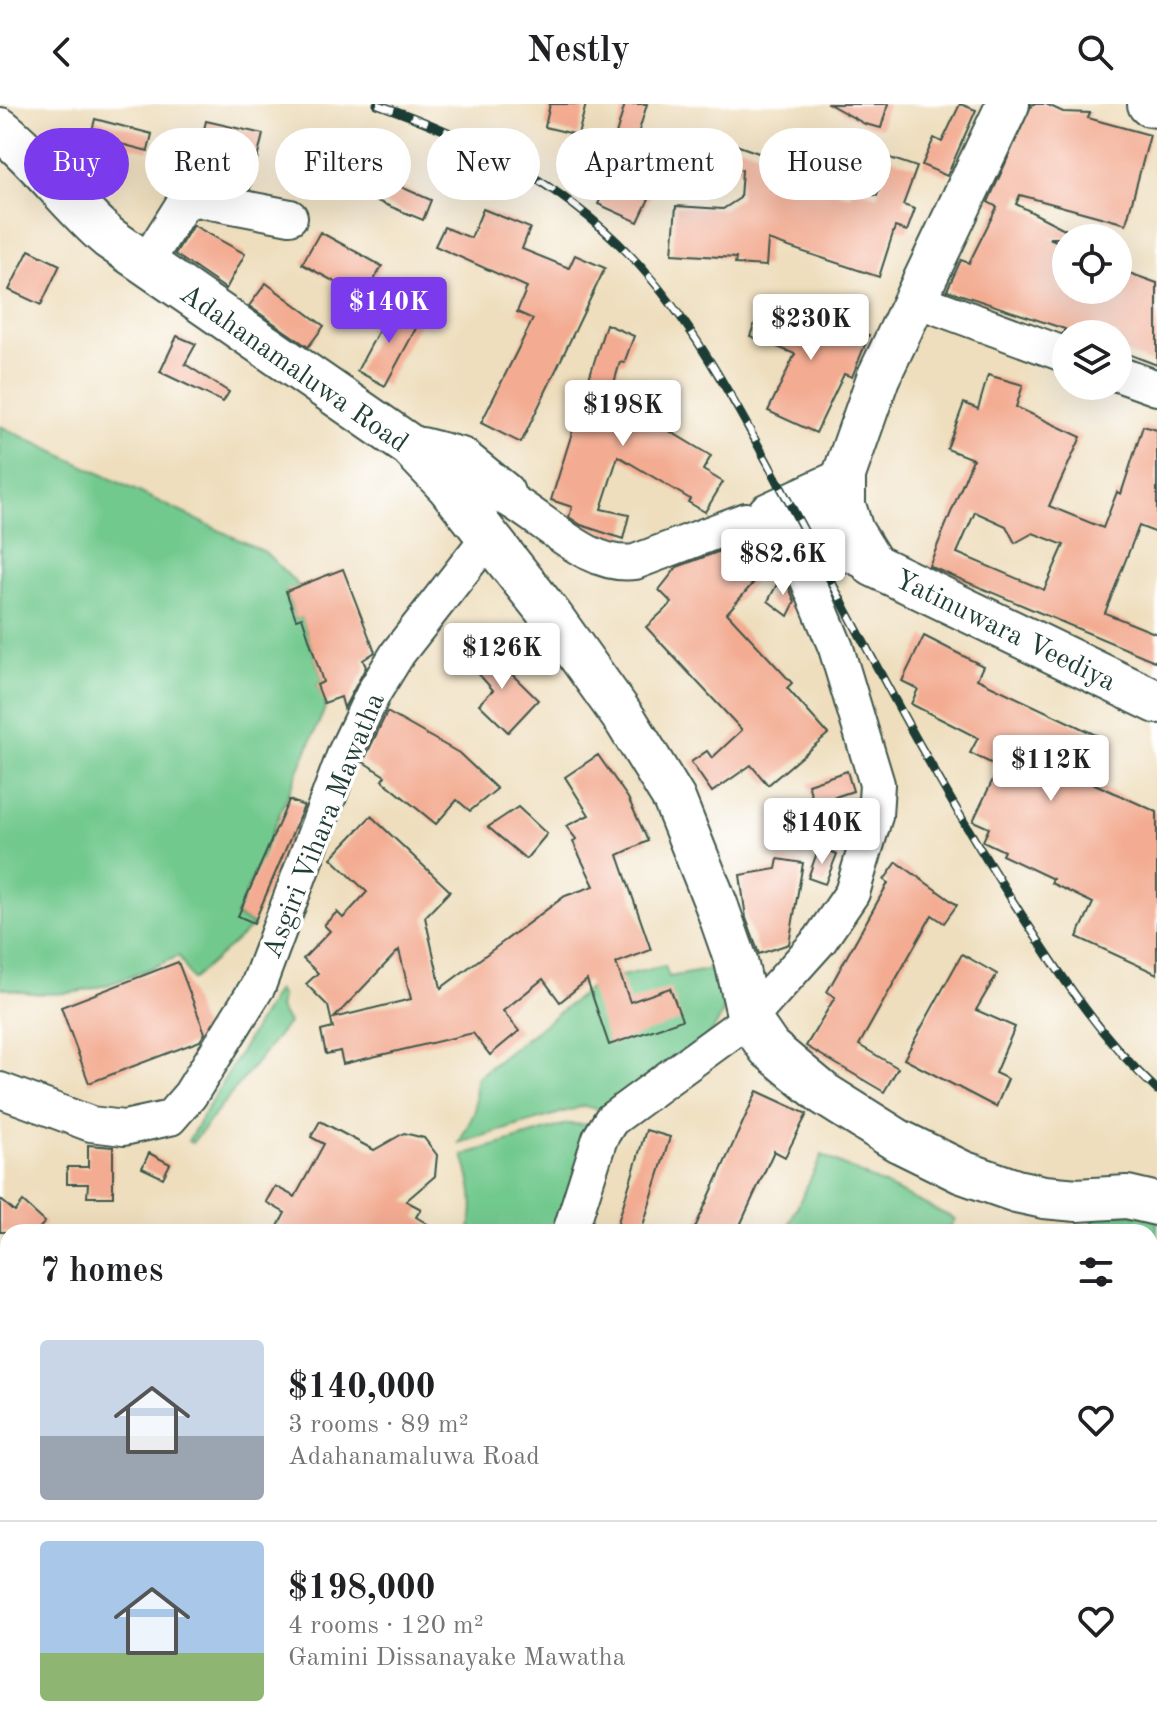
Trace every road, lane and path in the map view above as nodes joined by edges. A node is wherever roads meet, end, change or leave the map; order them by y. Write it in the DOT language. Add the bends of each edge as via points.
graph roads {
  1 [pos="1008,104"];
  2 [pos="1150,104"];
  3 [pos="1157,105"];
  4 [pos="0,129"];
  5 [pos="290,217"];
  6 [pos="146,263"];
  7 [pos="917,300"];
  8 [pos="1052,350"];
  9 [pos="1132,379"];
  10 [pos="1157,388"];
  11 [pos="413,449"];
  12 [pos="448,486"];
  13 [pos="844,490"];
  14 [pos="503,493"];
  15 [pos="755,521"];
  16 [pos="805,531"];
  17 [pos="487,539"];
  18 [pos="873,565"];
  19 [pos="810,584"];
  20 [pos="1157,702"];
  21 [pos="749,1019"];
  22 [pos="0,1090"];
  23 [pos="1157,1204"];
  24 [pos="573,1224"];
  1 -- 7 [label="main road"];
  2 -- 3 [label="highway"];
  4 -- 6 [label="main road, Adahanamaluwa Road" via="84,217"];
  5 -- 6 [label="street" via="196,199 183,204"];
  6 -- 11 [label="main road, Adahanamaluwa Road"];
  7 -- 8 [label="street"];
  7 -- 13 [label="main road" via="878,378"];
  9 -- 10 [label="street"];
  11 -- 12 [label="main road, Adahanamaluwa Road"];
  11 -- 14 [label="main road" via="461,459"];
  12 -- 14 [label="street"];
  12 -- 17 [label="main road, Adahanamaluwa Road"];
  13 -- 15 [label="street"];
  13 -- 16 [label="street"];
  13 -- 18 [label="main road, Yatinuwara Veediya" via="856,539"];
  14 -- 15 [label="street" via="567,539 618,563 635,562"];
  15 -- 16 [label="street"];
  15 -- 19 [label="street" via="789,541"];
  16 -- 18 [label="street"];
  16 -- 19 [label="street"];
  17 -- 21 [label="main road, Adahanamaluwa Road" via="587,665 674,799 736,961"];
  17 -- 22 [label="street, Asgiri Vihara Mawatha" via="374,692 345,753 258,986 170,1118 124,1128 91,1124"];
  18 -- 19 [label="street" via="837,560 824,564"];
  18 -- 20 [label="main road, Yatinuwara Veediya"];
  19 -- 21 [label="street" via="877,784 875,816 852,893 820,940"];
  21 -- 23 [label="main road" via="769,1048 824,1094 897,1140 962,1172 1044,1197 1127,1197"];
  21 -- 24 [label="street" via="611,1120 600,1138"];
}
